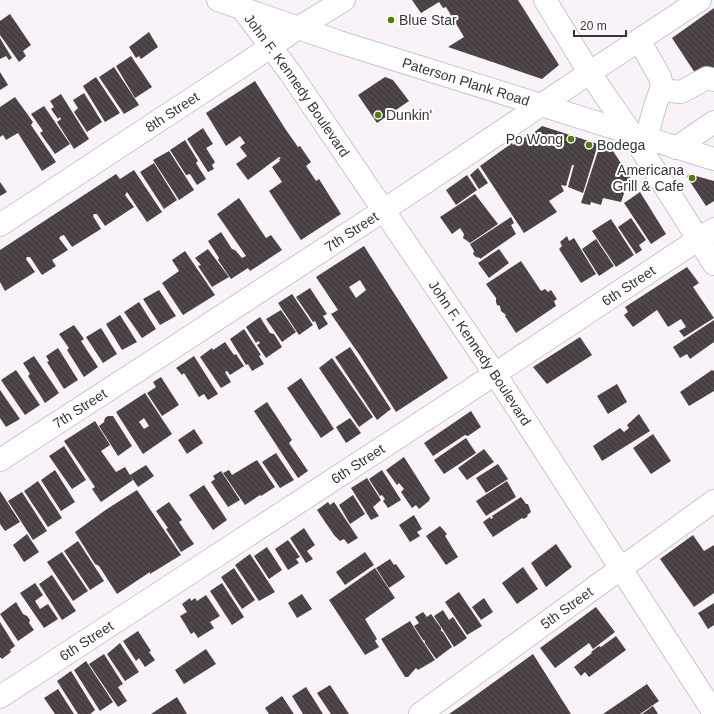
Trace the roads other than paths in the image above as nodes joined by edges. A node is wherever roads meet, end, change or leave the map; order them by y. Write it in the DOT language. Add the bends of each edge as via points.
graph roads {
  1 [pos="218,0"];
  2 [pos="344,0"];
  3 [pos="545,0"];
  4 [pos="700,0"];
  5 [pos="239,4"];
  6 [pos="298,28"];
  7 [pos="639,40"];
  8 [pos="271,46"];
  9 [pos="589,72"];
  10 [pos="714,80"];
  11 [pos="661,90"];
  12 [pos="543,105"];
  13 [pos="714,122"];
  14 [pos="639,136"];
  15 [pos="676,148"];
  16 [pos="714,160"];
  17 [pos="384,209"];
  18 [pos="0,225"];
  19 [pos="706,234"];
  20 [pos="714,264"];
  21 [pos="495,374"];
  22 [pos="0,460"];
  23 [pos="714,502"];
  24 [pos="621,569"];
  25 [pos="0,697"];
  26 [pos="714,713"];
  27 [pos="420,714"];
  1 -- 5 [label="street, Paterson Plank Road"];
  2 -- 6 [label="street, 8th Street"];
  3 -- 9 [label="street"];
  4 -- 7 [label="street, 7th Street"];
  5 -- 6 [label="street, Paterson Plank Road"];
  5 -- 8 [label="street, John F. Kennedy Boulevard"];
  6 -- 8 [label="street, 8th Street"];
  6 -- 12 [label="street, Paterson Plank Road"];
  7 -- 9 [label="street, 7th Street"];
  7 -- 11 [label="street" via="660,77"];
  8 -- 17 [label="street, John F. Kennedy Boulevard"];
  8 -- 18 [label="street, 8th Street"];
  9 -- 12 [label="street, 7th Street"];
  9 -- 14 [label="street"];
  10 -- 11 [label="street" via="707,78 680,92"];
  11 -- 14 [label="street"];
  12 -- 14 [label="street, Paterson Plank Road"];
  12 -- 17 [label="street, 7th Street"];
  13 -- 15 [label="street"];
  14 -- 15 [label="street, Paterson Plank Road"];
  14 -- 19 [label="street"];
  15 -- 16 [label="street, Paterson Plank Road"];
  17 -- 21 [label="street, John F. Kennedy Boulevard"];
  17 -- 22 [label="street, 7th Street"];
  19 -- 20 [label="street"];
  19 -- 21 [label="street, 6th Street"];
  21 -- 24 [label="street, John F. Kennedy Boulevard"];
  21 -- 25 [label="street, 6th Street"];
  23 -- 24 [label="street, 5th Street"];
  24 -- 26 [label="street, John F. Kennedy Boulevard"];
  24 -- 27 [label="street, 5th Street"];
}
